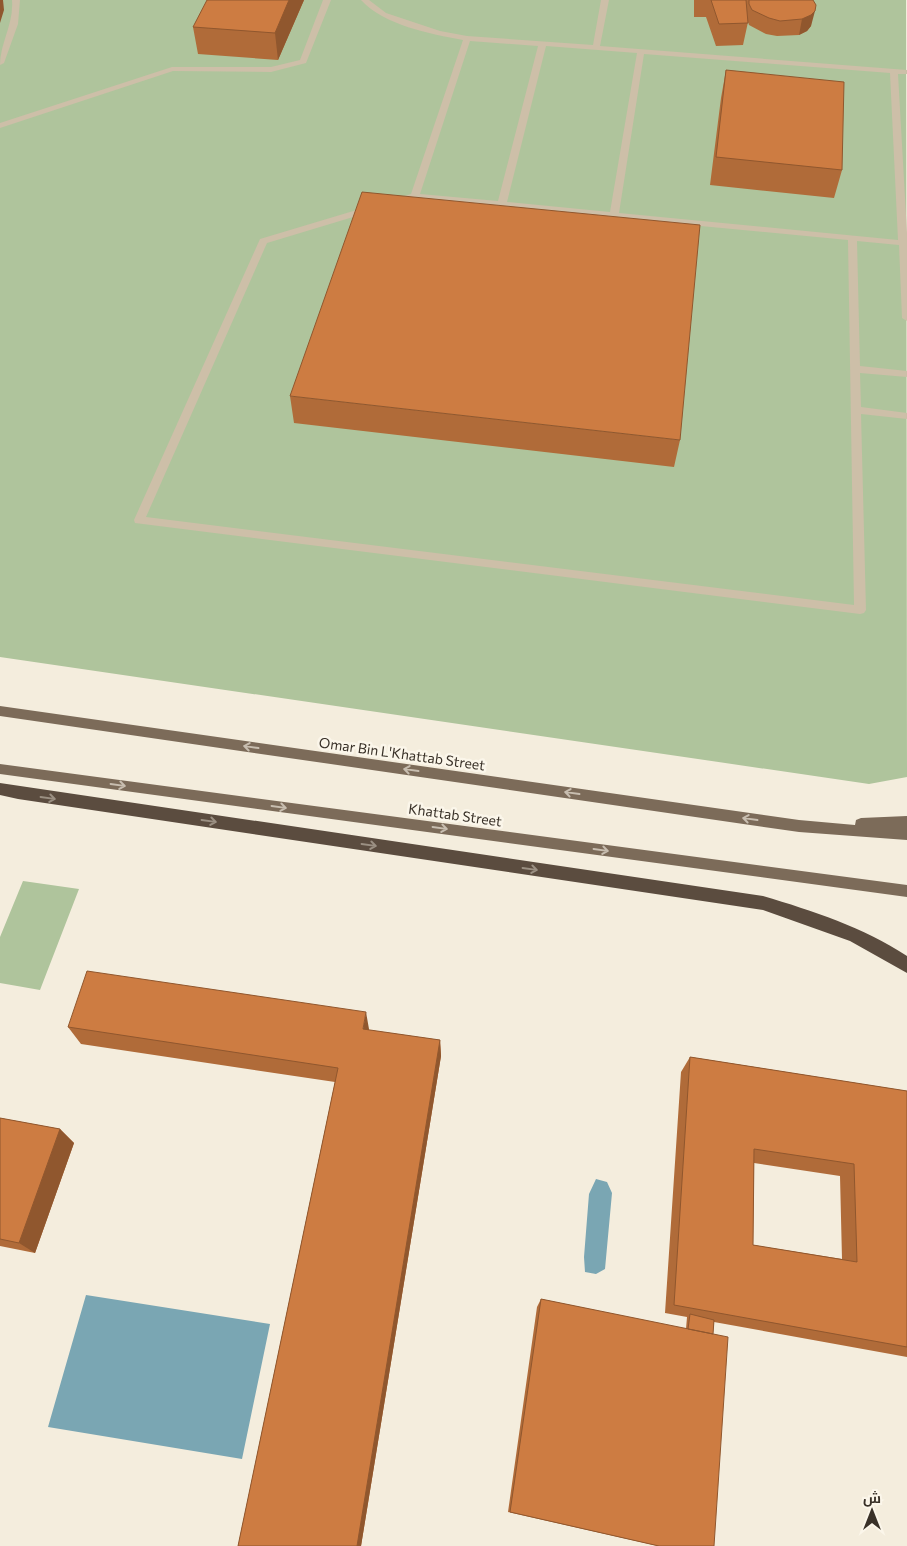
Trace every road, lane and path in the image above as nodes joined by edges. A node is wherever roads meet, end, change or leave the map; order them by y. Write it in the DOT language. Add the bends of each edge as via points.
graph roads {
  1 [pos="16,0"];
  2 [pos="328,0"];
  3 [pos="365,0"];
  4 [pos="605,0"];
  5 [pos="467,38"];
  6 [pos="543,44"];
  7 [pos="596,48"];
  8 [pos="641,51"];
  9 [pos="0,62"];
  10 [pos="894,71"];
  11 [pos="907,72"];
  12 [pos="0,126"];
  13 [pos="415,196"];
  14 [pos="386,204"];
  15 [pos="502,204"];
  16 [pos="377,207"];
  17 [pos="614,215"];
  18 [pos="852,238"];
  19 [pos="903,243"];
  20 [pos="907,318"];
  21 [pos="855,369"];
  22 [pos="907,374"];
  23 [pos="855,410"];
  24 [pos="907,416"];
  25 [pos="0,711"];
  26 [pos="0,769"];
  27 [pos="0,789"];
  28 [pos="907,822"];
  29 [pos="799,826"];
  30 [pos="907,834"];
  31 [pos="907,891"];
  32 [pos="907,965"];
  1 -- 9 [label="lane" via="18,9"];
  2 -- 12 [label="lane" via="303,61 291,67 255,71 190,66 172,68"];
  3 -- 5 [label="lane" via="383,16"];
  4 -- 7 [label="lane"];
  5 -- 6 [label="lane"];
  5 -- 13 [label="lane"];
  6 -- 7 [label="lane"];
  6 -- 15 [label="lane"];
  7 -- 8 [label="lane"];
  8 -- 10 [label="lane"];
  8 -- 17 [label="lane"];
  10 -- 11 [label="lane"];
  10 -- 19 [label="lane"];
  13 -- 14 [label="lane"];
  13 -- 15 [label="lane"];
  15 -- 17 [label="lane"];
  16 -- 23 [label="lane" via="263,241 139,520 860,610"];
  17 -- 18 [label="lane"];
  18 -- 19 [label="lane"];
  18 -- 21 [label="lane"];
  19 -- 20 [label="lane"];
  21 -- 22 [label="lane"];
  21 -- 23 [label="lane"];
  23 -- 24 [label="lane"];
  29 -- 25 [label="main road, Omar Bin L'Khattab Street, one-way"];
  26 -- 31 [label="main road, Khattab Street, one-way"];
  27 -- 32 [label="highway, one-way" via="764,903 835,926"];
  28 -- 29 [label="main road"];
  29 -- 30 [label="main road"];
}
